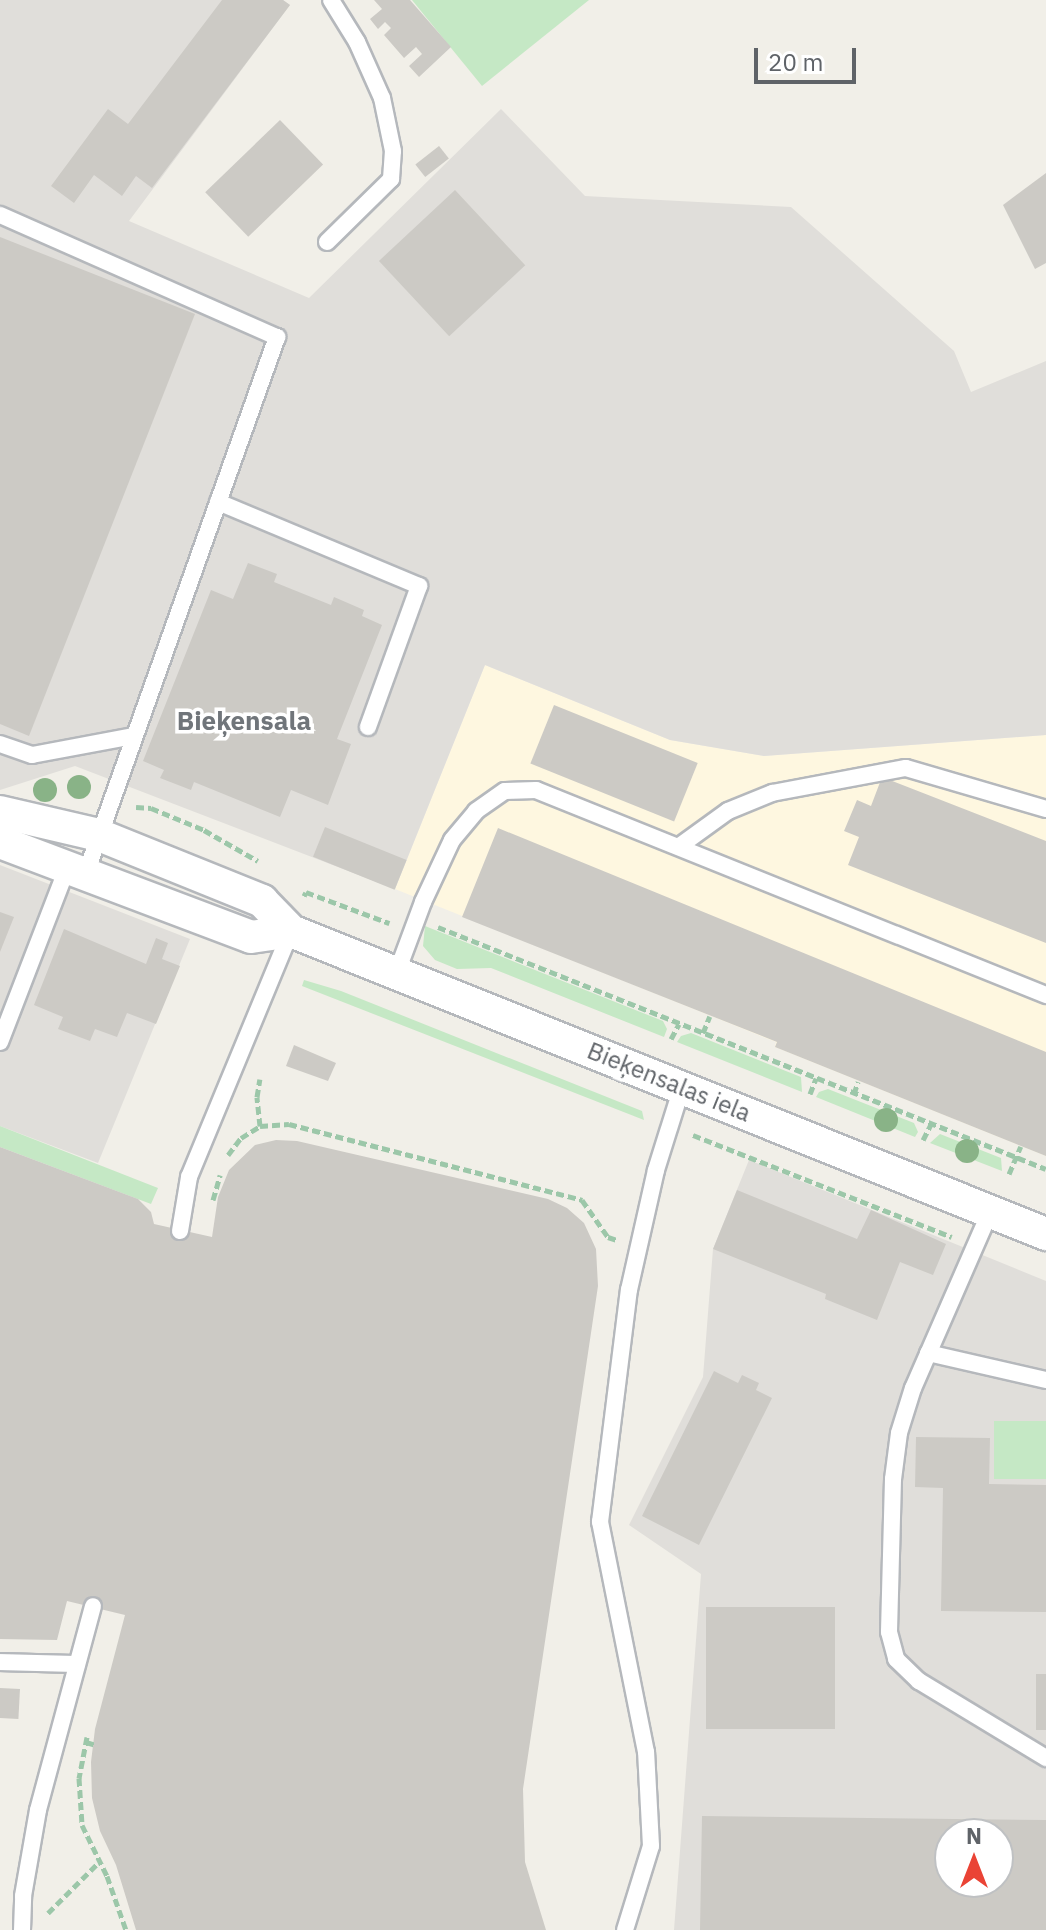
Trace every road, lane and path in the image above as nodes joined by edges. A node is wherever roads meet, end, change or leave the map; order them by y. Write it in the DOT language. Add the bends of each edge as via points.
graph roads {
  1 [pos="331,0"];
  2 [pos="0,215"];
  3 [pos="327,242"];
  4 [pos="218,502"];
  5 [pos="368,727"];
  6 [pos="134,736"];
  7 [pos="0,744"];
  8 [pos="1046,809"];
  9 [pos="0,812"];
  10 [pos="99,835"];
  11 [pos="0,842"];
  12 [pos="681,845"];
  13 [pos="77,869"];
  14 [pos="415,921"];
  15 [pos="291,931"];
  16 [pos="397,972"];
  17 [pos="1046,995"];
  18 [pos="710,1016"];
  19 [pos="679,1024"];
  20 [pos="703,1033"];
  21 [pos="671,1039"];
  22 [pos="0,1042"];
  23 [pos="264,1068"];
  24 [pos="816,1078"];
  25 [pos="858,1082"];
  26 [pos="682,1087"];
  27 [pos="810,1094"];
  28 [pos="854,1094"];
  29 [pos="671,1123"];
  30 [pos="931,1124"];
  31 [pos="260,1126"];
  32 [pos="923,1140"];
  33 [pos="1021,1146"];
  34 [pos="1017,1158"];
  35 [pos="1046,1169"];
  36 [pos="1009,1174"];
  37 [pos="212,1207"];
  38 [pos="990,1212"];
  39 [pos="180,1231"];
  40 [pos="1046,1234"];
  41 [pos="639,1245"];
  42 [pos="974,1246"];
  43 [pos="928,1353"];
  44 [pos="1046,1380"];
  45 [pos="93,1606"];
  46 [pos="0,1662"];
  47 [pos="77,1664"];
  48 [pos="89,1728"];
  49 [pos="1046,1758"];
  50 [pos="100,1861"];
  51 [pos="48,1921"];
  52 [pos="22,1930"];
  53 [pos="126,1930"];
  54 [pos="625,1930"];
  1 -- 3 [label="lane" via="382,98 393,151 391,179"];
  2 -- 4 [label="lane" via="277,337"];
  4 -- 5 [label="lane" via="419,586"];
  4 -- 6 [label="lane"];
  6 -- 7 [label="lane" via="32,755"];
  6 -- 10 [label="lane"];
  8 -- 12 [label="lane" via="906,768 772,793 728,811"];
  9 -- 10 [label="street, Bieķensalas iela"];
  10 -- 13 [label="lane"];
  10 -- 15 [label="street, Bieķensalas iela" via="262,901"];
  11 -- 13 [label="street, Bieķensalas iela"];
  12 -- 14 [label="lane" via="536,790 505,791 476,811 452,840"];
  12 -- 17 [label="lane"];
  13 -- 15 [label="street, Bieķensalas iela" via="251,937"];
  13 -- 22 [label="lane"];
  14 -- 15 [label="path" via="386,923 306,892"];
  14 -- 16 [label="lane"];
  14 -- 19 [label="path"];
  15 -- 16 [label="street, Bieķensalas iela"];
  15 -- 39 [label="lane" via="189,1177"];
  16 -- 26 [label="street, Bieķensalas iela"];
  18 -- 20 [label="path"];
  19 -- 20 [label="path"];
  19 -- 21 [label="path"];
  20 -- 24 [label="path"];
  23 -- 31 [label="path" via="257,1097"];
  24 -- 27 [label="path"];
  24 -- 28 [label="path"];
  25 -- 28 [label="path"];
  26 -- 29 [label="lane"];
  26 -- 38 [label="street, Bieķensalas iela"];
  28 -- 30 [label="path"];
  29 -- 41 [label="lane"];
  29 -- 42 [label="path"];
  30 -- 32 [label="path"];
  30 -- 34 [label="path"];
  31 -- 37 [label="path" via="231,1150"];
  31 -- 41 [label="path" via="289,1124 582,1200 608,1237"];
  33 -- 34 [label="path"];
  34 -- 35 [label="path"];
  34 -- 36 [label="path"];
  38 -- 40 [label="street, Bieķensalas iela"];
  38 -- 42 [label="lane"];
  41 -- 54 [label="lane" via="600,1522 646,1752 651,1846"];
  42 -- 43 [label="lane"];
  43 -- 44 [label="lane"];
  43 -- 49 [label="lane" via="899,1433 893,1479 889,1632 896,1659 919,1681"];
  45 -- 47 [label="lane"];
  46 -- 47 [label="lane"];
  47 -- 52 [label="lane" via="38,1810"];
  48 -- 50 [label="path" via="79,1778 82,1825"];
  50 -- 51 [label="path" via="48,1912"];
  50 -- 53 [label="path"];
}
